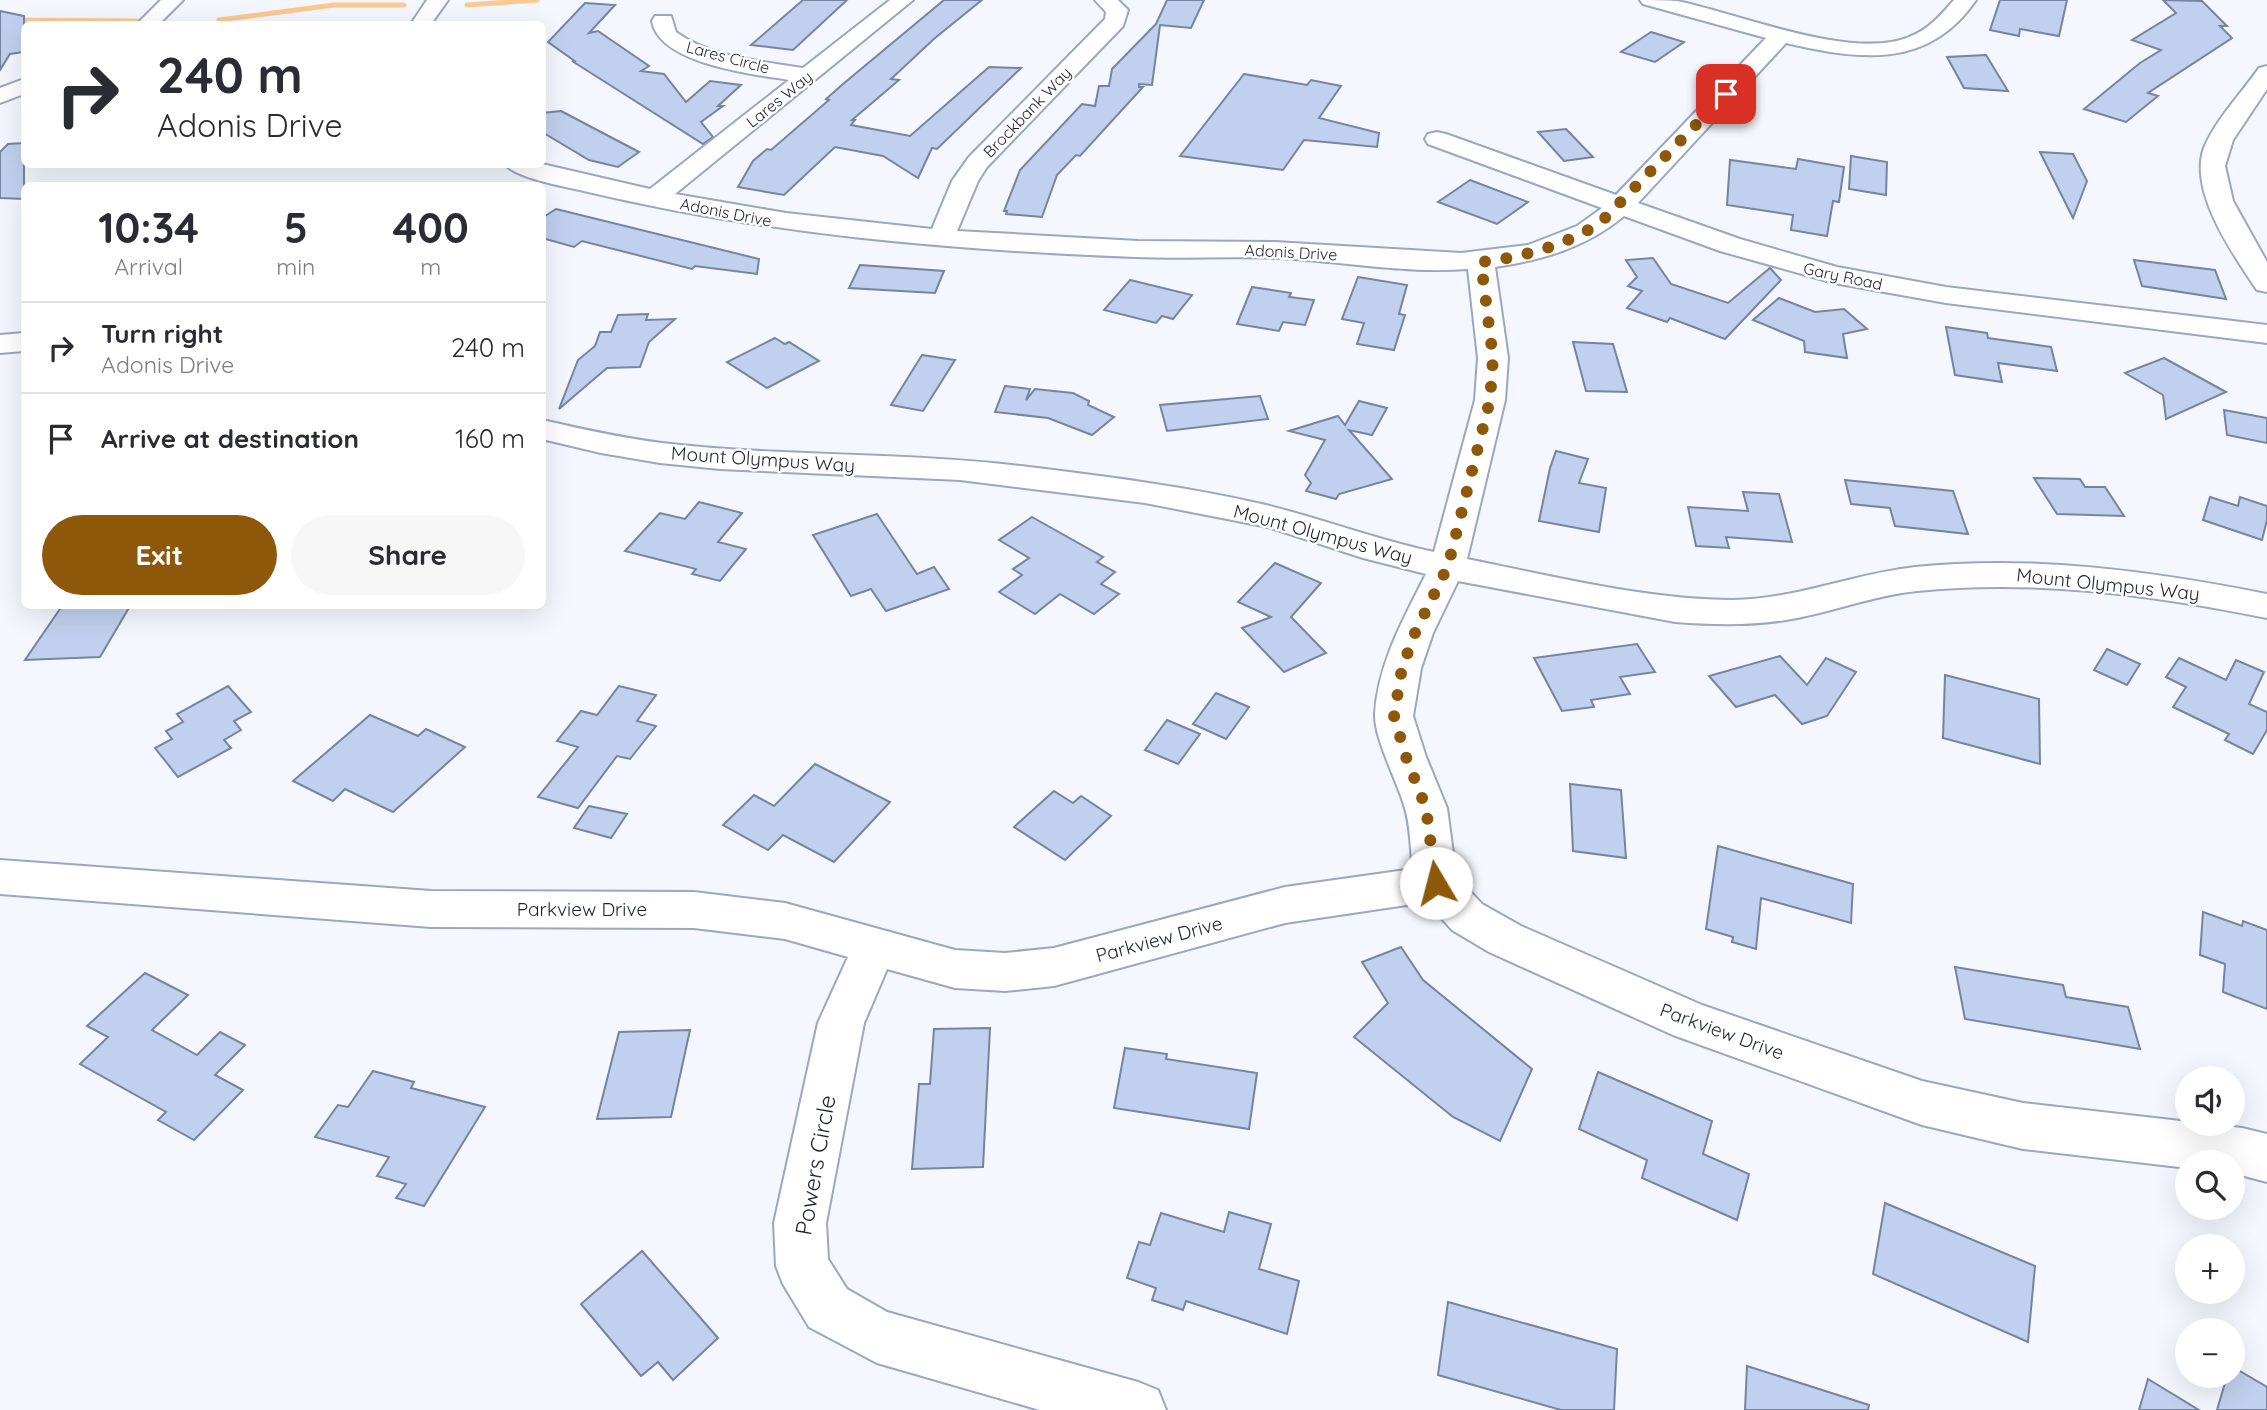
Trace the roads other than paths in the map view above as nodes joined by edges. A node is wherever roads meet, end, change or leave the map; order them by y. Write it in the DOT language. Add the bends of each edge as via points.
graph roads {
  1 [pos="173,0"];
  2 [pos="438,0"];
  3 [pos="903,0"];
  4 [pos="1105,0"];
  5 [pos="1650,0"];
  6 [pos="1966,0"];
  7 [pos="150,21"];
  8 [pos="423,21"];
  9 [pos="663,21"];
  10 [pos="1781,35"];
  11 [pos="2267,73"];
  12 [pos="807,76"];
  13 [pos="21,87"];
  14 [pos="0,96"];
  15 [pos="1437,139"];
  16 [pos="529,168"];
  17 [pos="655,198"];
  18 [pos="1620,205"];
  19 [pos="941,238"];
  20 [pos="1481,262"];
  21 [pos="2267,284"];
  22 [pos="2267,334"];
  23 [pos="21,342"];
  24 [pos="0,344"];
  25 [pos="546,430"];
  26 [pos="1448,566"];
  27 [pos="2267,606"];
  28 [pos="0,877"];
  29 [pos="1436,883"];
  30 [pos="874,948"];
  31 [pos="2267,1158"];
  32 [pos="1138,1410"];
  1 -- 7 [label="street"];
  2 -- 8 [label="street"];
  3 -- 12 [label="street, Lares Way"];
  4 -- 19 [label="street, Brockbank Way" via="1117,10 1115,21 978,162"];
  5 -- 10 [label="street"];
  6 -- 10 [label="street" via="1933,34 1898,46 1834,46"];
  9 -- 12 [label="street, Lares Circle" via="667,35 693,50"];
  10 -- 18 [label="street, Adonis Drive"];
  11 -- 21 [label="street" via="2219,143 2212,168 2219,200"];
  12 -- 17 [label="street, Lares Way"];
  13 -- 14 [label="street"];
  15 -- 18 [label="street, Gary Road"];
  16 -- 17 [label="street, Adonis Drive"];
  17 -- 19 [label="street, Adonis Drive" via="806,226"];
  18 -- 20 [label="street, Adonis Drive" via="1569,240"];
  18 -- 22 [label="street, Gary Road" via="1764,256 1871,283"];
  19 -- 20 [label="street, Adonis Drive" via="1139,249 1300,250 1407,261"];
  20 -- 26 [label="street" via="1493,358 1490,400"];
  23 -- 24 [label="street"];
  25 -- 26 [label="street, Mount Olympus Way" via="612,445 725,459 967,471 1174,498 1269,517 1390,554"];
  26 -- 27 [label="street, Mount Olympus Way" via="1675,610 1709,612 1773,610 1911,579 1998,574 2112,581"];
  26 -- 29 [label="street" via="1402,668 1394,716 1426,808"];
  28 -- 30 [label="street, Parkview Drive" via="431,909 694,909 785,921"];
  29 -- 30 [label="street, Parkview Drive" via="1285,905 1054,967 1005,972 955,969"];
  29 -- 31 [label="street, Parkview Drive" via="1467,917 1518,945 1689,1021 1922,1102 2023,1126 2242,1151"];
  30 -- 32 [label="street, Powers Circle" via="841,1023 800,1223 803,1266 828,1308 877,1336"];
}
